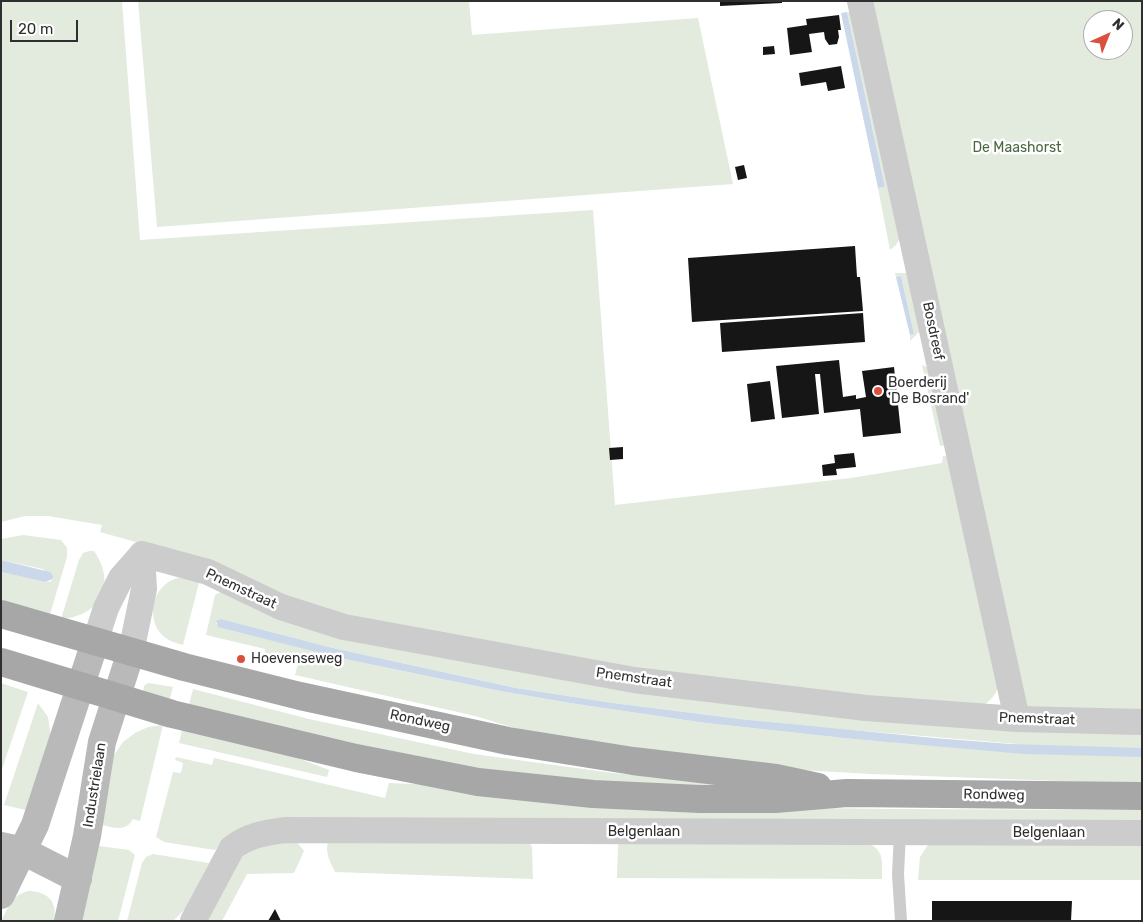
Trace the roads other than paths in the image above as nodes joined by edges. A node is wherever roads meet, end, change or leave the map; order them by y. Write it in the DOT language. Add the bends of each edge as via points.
graph roads {
  1 [pos="860,1"];
  2 [pos="142,554"];
  3 [pos="1,614"];
  4 [pos="95,642"];
  5 [pos="131,652"];
  6 [pos="1,662"];
  7 [pos="80,686"];
  8 [pos="116,697"];
  9 [pos="1017,719"];
  10 [pos="1142,722"];
  11 [pos="847,793"];
  12 [pos="1142,796"];
  13 [pos="900,833"];
  14 [pos="1142,833"];
  15 [pos="12,849"];
  16 [pos="78,879"];
  17 [pos="4,881"];
  18 [pos="68,921"];
  19 [pos="193,921"];
  20 [pos="901,921"];
  1 -- 9 [label="street, Bosdreef"];
  2 -- 4 [label="street" via="120,578"];
  2 -- 5 [label="street" via="144,589"];
  2 -- 9 [label="street, Pnemstraat" via="208,572 281,607 344,627 634,680 866,708"];
  3 -- 4 [label="main road, Rondweg"];
  4 -- 5 [label="main road, Rondweg"];
  4 -- 7 [label="main road"];
  5 -- 8 [label="main road, Industrielaan"];
  5 -- 11 [label="main road, Rondweg" via="300,696 508,741 633,761 776,778"];
  6 -- 7 [label="main road, Rondweg"];
  7 -- 8 [label="main road, Rondweg"];
  7 -- 15 [label="main road" via="42,806"];
  8 -- 11 [label="main road, Rondweg" via="172,714 346,756 478,782 593,794 700,799 775,799"];
  8 -- 16 [label="main road, Industrielaan" via="102,742"];
  9 -- 10 [label="street, Pnemstraat"];
  11 -- 12 [label="main road, Rondweg"];
  13 -- 14 [label="street, Belgenlaan"];
  13 -- 19 [label="street, Belgenlaan" via="285,830 259,833 232,848"];
  13 -- 20 [label="lane"];
  15 -- 16 [label="main road"];
  15 -- 17 [label="main road"];
  16 -- 17 [label="main road"];
  16 -- 18 [label="main road, Industrielaan"];
}
